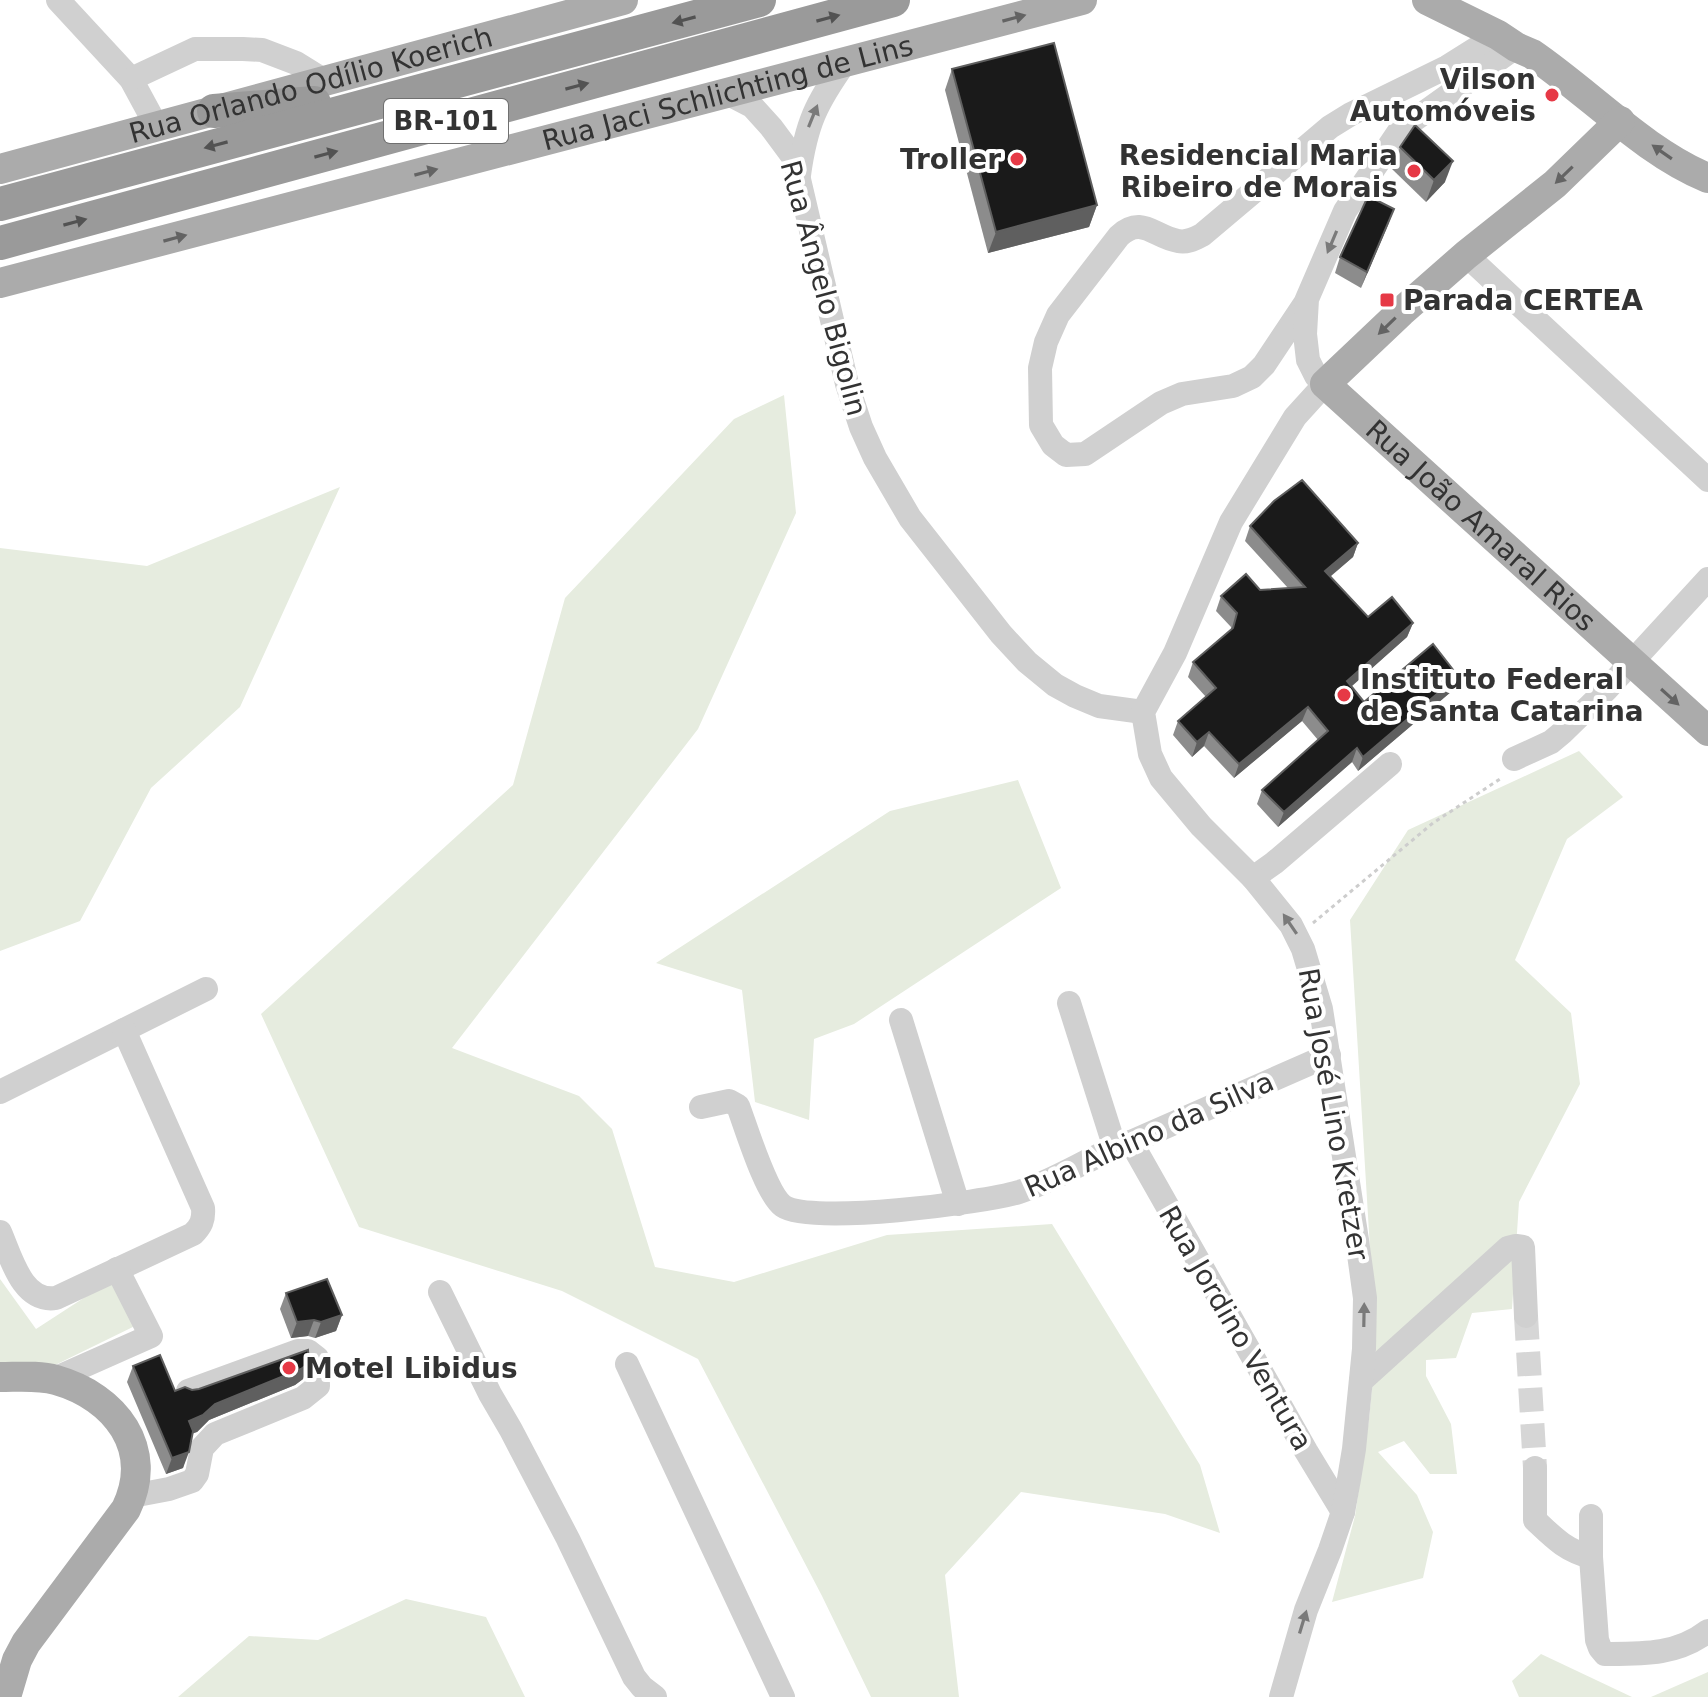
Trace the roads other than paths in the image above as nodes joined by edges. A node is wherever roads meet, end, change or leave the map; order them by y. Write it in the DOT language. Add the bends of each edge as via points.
graph roads {
  1 [pos="58,0"];
  2 [pos="623,0"];
  3 [pos="759,0"];
  4 [pos="893,0"];
  5 [pos="1082,0"];
  6 [pos="1427,0"];
  7 [pos="1448,0"];
  8 [pos="1496,35"];
  9 [pos="846,61"];
  10 [pos="131,79"];
  11 [pos="325,81"];
  12 [pos="727,93"];
  13 [pos="402,95"];
  14 [pos="214,111"];
  15 [pos="1620,121"];
  16 [pos="157,127"];
  17 [pos="0,169"];
  18 [pos="798,178"];
  19 [pos="1708,178"];
  20 [pos="0,204"];
  21 [pos="0,243"];
  22 [pos="1466,255"];
  23 [pos="0,283"];
  24 [pos="1307,299"];
  25 [pos="1325,384"];
  26 [pos="1708,480"];
  27 [pos="1708,579"];
  28 [pos="1632,662"];
  29 [pos="1143,712"];
  30 [pos="1708,731"];
  31 [pos="1514,759"];
  32 [pos="1390,764"];
  33 [pos="1253,878"];
  34 [pos="206,989"];
  35 [pos="1069,1003"];
  36 [pos="901,1020"];
  37 [pos="124,1030"];
  38 [pos="1329,1055"];
  39 [pos="0,1092"];
  40 [pos="701,1107"];
  41 [pos="1123,1145"];
  42 [pos="958,1204"];
  43 [pos="0,1232"];
  44 [pos="117,1269"];
  45 [pos="440,1292"];
  46 [pos="1526,1316"];
  47 [pos="627,1364"];
  48 [pos="0,1377"];
  49 [pos="54,1379"];
  50 [pos="1361,1381"];
  51 [pos="188,1391"];
  52 [pos="1535,1468"];
  53 [pos="132,1496"];
  54 [pos="1343,1512"];
  55 [pos="1591,1516"];
  56 [pos="1591,1557"];
  57 [pos="1708,1631"];
  58 [pos="6,1697"];
  59 [pos="655,1697"];
  60 [pos="783,1697"];
  61 [pos="1281,1697"];
  1 -- 10 [label="street"];
  2 -- 11 [label="main road, Rua Orlando Odílio Koerich"];
  3 -- 13 [label="highway, BR-101, one-way"];
  21 -- 4 [label="highway, BR-101, one-way"];
  9 -- 5 [label="main road, Rua Jaci Schlichting de Lins, one-way"];
  6 -- 8 [label="main road"];
  7 -- 8 [label="main road"];
  8 -- 15 [label="main road" via="1553,68"];
  8 -- 24 [label="street, one-way" via="1400,130 1345,211"];
  8 -- 24 [label="street" via="1447,67 1330,127 1189,242 1138,225 1127,228 1058,315 1046,342 1040,368 1041,425 1066,455 1085,454 1161,403 1233,386 1264,365"];
  9 -- 12 [label="main road, Rua Jaci Schlichting de Lins"];
  18 -- 9 [label="street, one-way" via="817,107"];
  10 -- 11 [label="street" via="195,49 243,49 296,63"];
  10 -- 16 [label="street"];
  11 -- 14 [label="main road, Rua Orlando Odílio Koerich"];
  12 -- 18 [label="street, Rua Ângelo Bigolin" via="752,106 771,127 794,158"];
  23 -- 12 [label="main road, Rua Jaci Schlichting de Lins, one-way"];
  13 -- 14 [label="highway"];
  13 -- 20 [label="highway, BR-101, one-way"];
  14 -- 16 [label="main road, Rua Orlando Odílio Koerich"];
  19 -- 15 [label="main road, one-way" via="1668,157"];
  15 -- 22 [label="main road, one-way" via="1546,191"];
  16 -- 17 [label="main road, Rua Orlando Odílio Koerich"];
  18 -- 29 [label="street, Rua Ângelo Bigolin" via="847,384 893,492 1027,662 1075,696 1099,706"];
  22 -- 25 [label="main road, one-way"];
  22 -- 26 [label="street"];
  24 -- 25 [label="street" via="1308,360"];
  25 -- 28 [label="main road, Rua João Amaral Rios"];
  25 -- 29 [label="street" via="1295,417 1231,522 1175,653"];
  27 -- 28 [label="street"];
  28 -- 30 [label="main road, Rua João Amaral Rios, one-way"];
  28 -- 31 [label="street" via="1551,742"];
  29 -- 33 [label="street, Rua José Lino Kretzer" via="1150,754 1161,778"];
  32 -- 33 [label="street"];
  38 -- 33 [label="street, Rua José Lino Kretzer, one-way" via="1298,936"];
  34 -- 37 [label="street"];
  35 -- 41 [label="street, Rua Jordino Ventura"];
  36 -- 42 [label="street"];
  37 -- 39 [label="street"];
  37 -- 44 [label="street" via="204,1218 193,1234"];
  38 -- 41 [label="street, Rua Albino da Silva"];
  50 -- 38 [label="street, Rua José Lino Kretzer, one-way" via="1365,1298"];
  40 -- 42 [label="street, Rua Albino da Silva" via="729,1101 738,1106 763,1176 780,1205 794,1211"];
  41 -- 42 [label="street, Rua Albino da Silva" via="1020,1192"];
  41 -- 54 [label="street, Rua Jordino Ventura"];
  43 -- 44 [label="street" via="22,1281 38,1297 56,1298"];
  44 -- 49 [label="street" via="151,1336"];
  45 -- 59 [label="street" via="634,1677"];
  46 -- 50 [label="street" via="1523,1247 1516,1246"];
  47 -- 60 [label="street"];
  48 -- 49 [label="main road"];
  49 -- 53 [label="main road" via="100,1402 121,1422 136,1458"];
  50 -- 54 [label="street, Rua José Lino Kretzer"];
  51 -- 53 [label="street" via="298,1351 317,1358 318,1386 303,1398 215,1434 202,1448 192,1481"];
  52 -- 56 [label="street" via="1535,1520 1557,1542"];
  53 -- 58 [label="main road" via="30,1636"];
  61 -- 54 [label="street, Rua José Lino Kretzer, one-way"];
  55 -- 56 [label="street"];
  56 -- 57 [label="street" via="1597,1640 1605,1654 1653,1654"];
}
